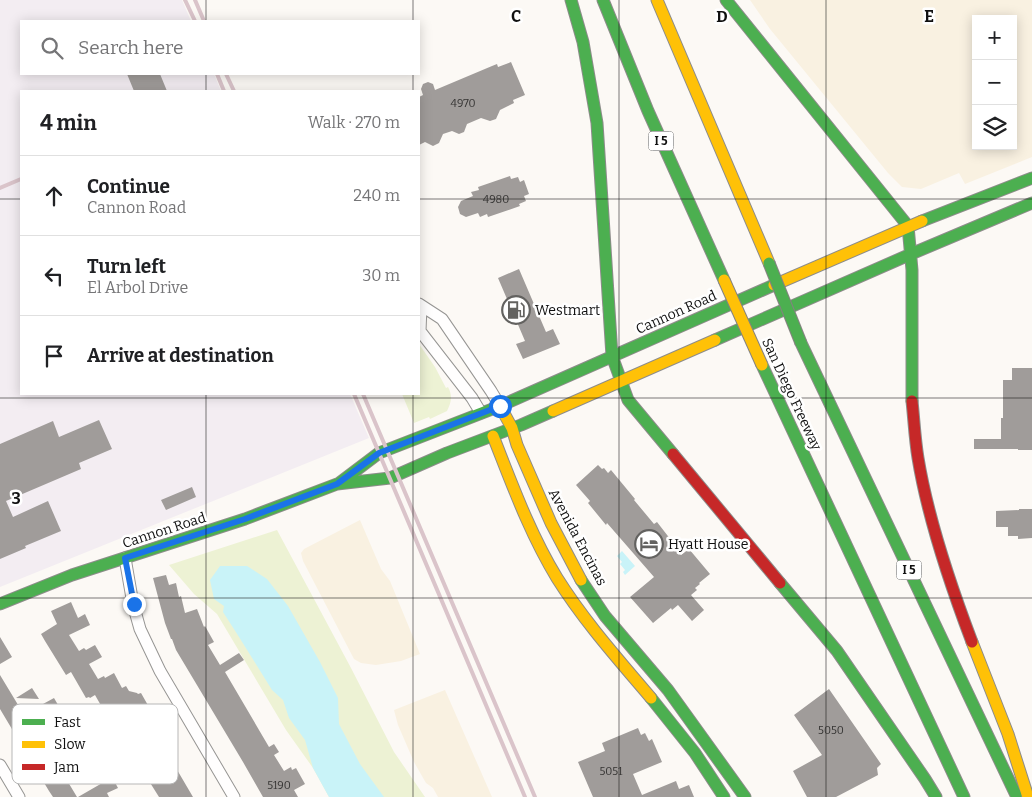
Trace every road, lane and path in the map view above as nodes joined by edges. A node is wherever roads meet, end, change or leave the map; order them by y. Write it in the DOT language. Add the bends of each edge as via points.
graph roads {
  1 [pos="571,0"];
  2 [pos="603,0"];
  3 [pos="657,0"];
  4 [pos="726,0"];
  5 [pos="1032,178"];
  6 [pos="1032,203"];
  7 [pos="908,226"];
  8 [pos="910,254"];
  9 [pos="420,305"];
  10 [pos="612,356"];
  11 [pos="621,381"];
  12 [pos="500,406"];
  13 [pos="481,413"];
  14 [pos="512,428"];
  15 [pos="493,436"];
  16 [pos="337,484"];
  17 [pos="125,558"];
  18 [pos="0,604"];
  19 [pos="0,765"];
  20 [pos="19,797"];
  21 [pos="234,797"];
  22 [pos="724,797"];
  23 [pos="745,797"];
  24 [pos="936,797"];
  25 [pos="964,797"];
  26 [pos="1017,797"];
  27 [pos="1028,797"];
  1 -- 10 [label="main road" via="583,42 597,123"];
  2 -- 25 [label="main road, San Diego Freeway / I 5, bridge" via="648,110 762,365"];
  3 -- 26 [label="main road, I 5, bridge" via="801,343"];
  4 -- 7 [label="main road"];
  5 -- 7 [label="main road, Cannon Road"];
  6 -- 8 [label="main road, Cannon Road"];
  7 -- 8 [label="main road"];
  7 -- 10 [label="main road, Cannon Road"];
  8 -- 11 [label="main road, Cannon Road"];
  8 -- 27 [label="main road" via="912,398 918,458 930,517 958,605 1008,734"];
  9 -- 12 [label="street, Avenida Encinas" via="442,319"];
  9 -- 13 [label="street, Avenida Encinas" via="420,331"];
  10 -- 11 [label="main road"];
  10 -- 12 [label="main road, Cannon Road"];
  11 -- 14 [label="main road, Cannon Road"];
  11 -- 24 [label="main road" via="628,400 837,651"];
  12 -- 13 [label="main road, Cannon Road"];
  12 -- 14 [label="main road, Avenida Encinas"];
  13 -- 16 [label="main road, Cannon Road" via="379,453"];
  14 -- 15 [label="main road, Cannon Road"];
  14 -- 23 [label="main road, Avenida Encinas" via="551,523 578,575 605,616 668,690"];
  15 -- 16 [label="main road, Cannon Road" via="390,478"];
  15 -- 22 [label="main road" via="522,508 557,578 601,639 658,704"];
  16 -- 17 [label="main road, Cannon Road" via="245,519"];
  17 -- 18 [label="main road, Cannon Road"];
  17 -- 21 [label="street" via="140,629 160,671"];
  19 -- 20 [label="street"];
}
